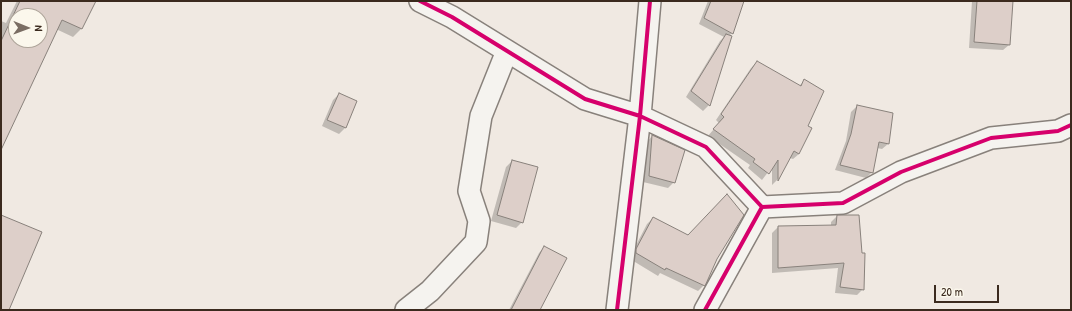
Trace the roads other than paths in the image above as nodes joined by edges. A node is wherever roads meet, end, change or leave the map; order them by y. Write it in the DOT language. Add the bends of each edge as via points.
graph roads {
  1 [pos="422,1"];
  2 [pos="650,1"];
  3 [pos="507,51"];
  4 [pos="640,116"];
  5 [pos="1071,125"];
  6 [pos="762,207"];
  7 [pos="406,310"];
  8 [pos="616,310"];
  9 [pos="705,310"];
  1 -- 3 [label="street"];
  2 -- 4 [label="street"];
  3 -- 4 [label="street" via="585,99"];
  3 -- 7 [label="street" via="481,116 470,183 469,190 479,220 476,242 430,291"];
  4 -- 6 [label="street" via="706,147"];
  4 -- 8 [label="street"];
  5 -- 6 [label="street" via="1058,131 991,138 901,172 843,204"];
  6 -- 9 [label="street"];
}
